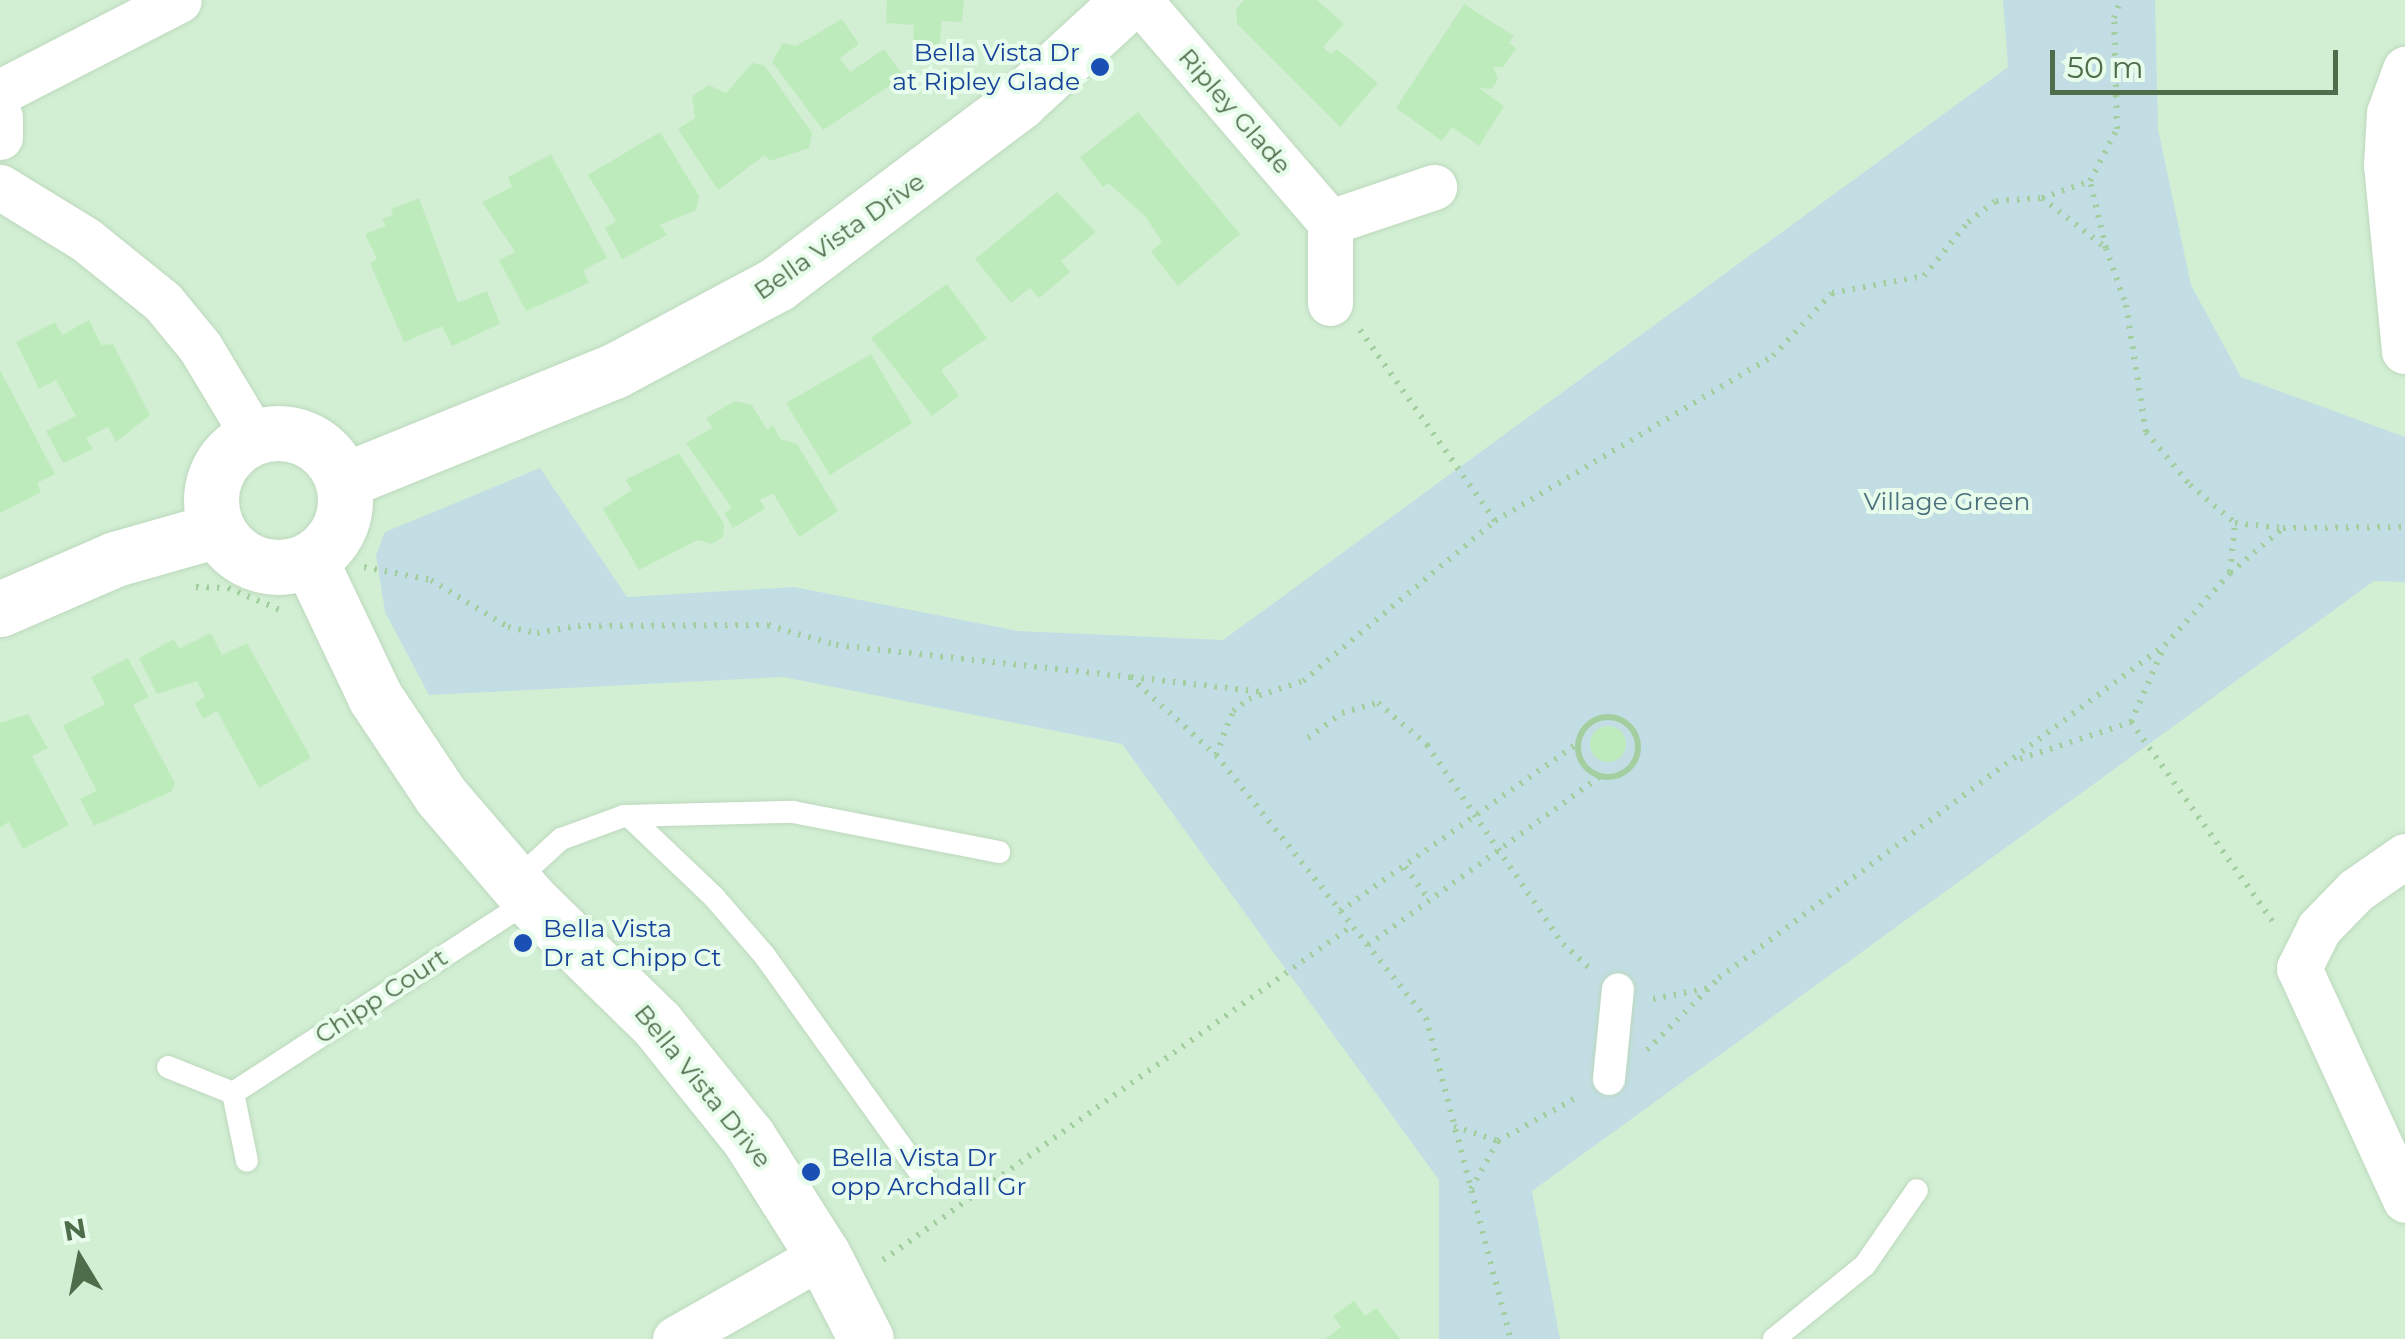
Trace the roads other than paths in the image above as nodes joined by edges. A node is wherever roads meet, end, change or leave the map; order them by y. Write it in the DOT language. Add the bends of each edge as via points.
graph roads {
  1 [pos="180,0"];
  2 [pos="1130,0"];
  3 [pos="1139,0"];
  4 [pos="2405,69"];
  5 [pos="0,92"];
  6 [pos="0,118"];
  7 [pos="0,137"];
  8 [pos="0,187"];
  9 [pos="1434,187"];
  10 [pos="1330,222"];
  11 [pos="1330,302"];
  12 [pos="2404,352"];
  13 [pos="254,436"];
  14 [pos="343,481"];
  15 [pos="217,530"];
  16 [pos="310,560"];
  17 [pos="0,609"];
  18 [pos="629,816"];
  19 [pos="999,852"];
  20 [pos="2405,856"];
  21 [pos="522,891"];
  22 [pos="1618,988"];
  23 [pos="168,1067"];
  24 [pos="1609,1078"];
  25 [pos="233,1093"];
  26 [pos="247,1160"];
  27 [pos="928,1185"];
  28 [pos="1917,1190"];
  29 [pos="2405,1200"];
  30 [pos="823,1254"];
  31 [pos="675,1339"];
  32 [pos="866,1339"];
  33 [pos="1774,1339"];
  1 -- 5 [label="street"];
  2 -- 14 [label="street, Bella Vista Drive" via="990,126 777,284 614,371"];
  3 -- 10 [label="street, Ripley Glade"];
  4 -- 12 [label="street" via="2389,112 2386,166"];
  6 -- 7 [label="street"];
  8 -- 13 [label="street" via="85,238 163,302 200,347"];
  9 -- 10 [label="street"];
  10 -- 11 [label="street"];
  13 -- 14 [label="street" via="304,438 335,463"];
  13 -- 15 [label="street" via="218,470 211,500"];
  14 -- 16 [label="street" via="341,526"];
  15 -- 16 [label="street" via="247,560 268,567"];
  15 -- 17 [label="street" via="115,559"];
  16 -- 21 [label="street, Bella Vista Drive" via="375,697 441,796"];
  18 -- 19 [label="lane, Chipp Court" via="793,812"];
  18 -- 21 [label="lane, Chipp Court" via="561,839"];
  18 -- 27 [label="lane" via="765,956"];
  20 -- 29 [label="street" via="2356,890 2319,928 2300,968"];
  21 -- 25 [label="lane, Chipp Court"];
  21 -- 30 [label="street, Bella Vista Drive" via="657,1024 748,1138"];
  22 -- 24 [label="street"];
  23 -- 25 [label="lane"];
  25 -- 26 [label="lane"];
  28 -- 33 [label="lane" via="1865,1265"];
  30 -- 31 [label="street"];
  30 -- 32 [label="street, Bella Vista Drive"];
}
